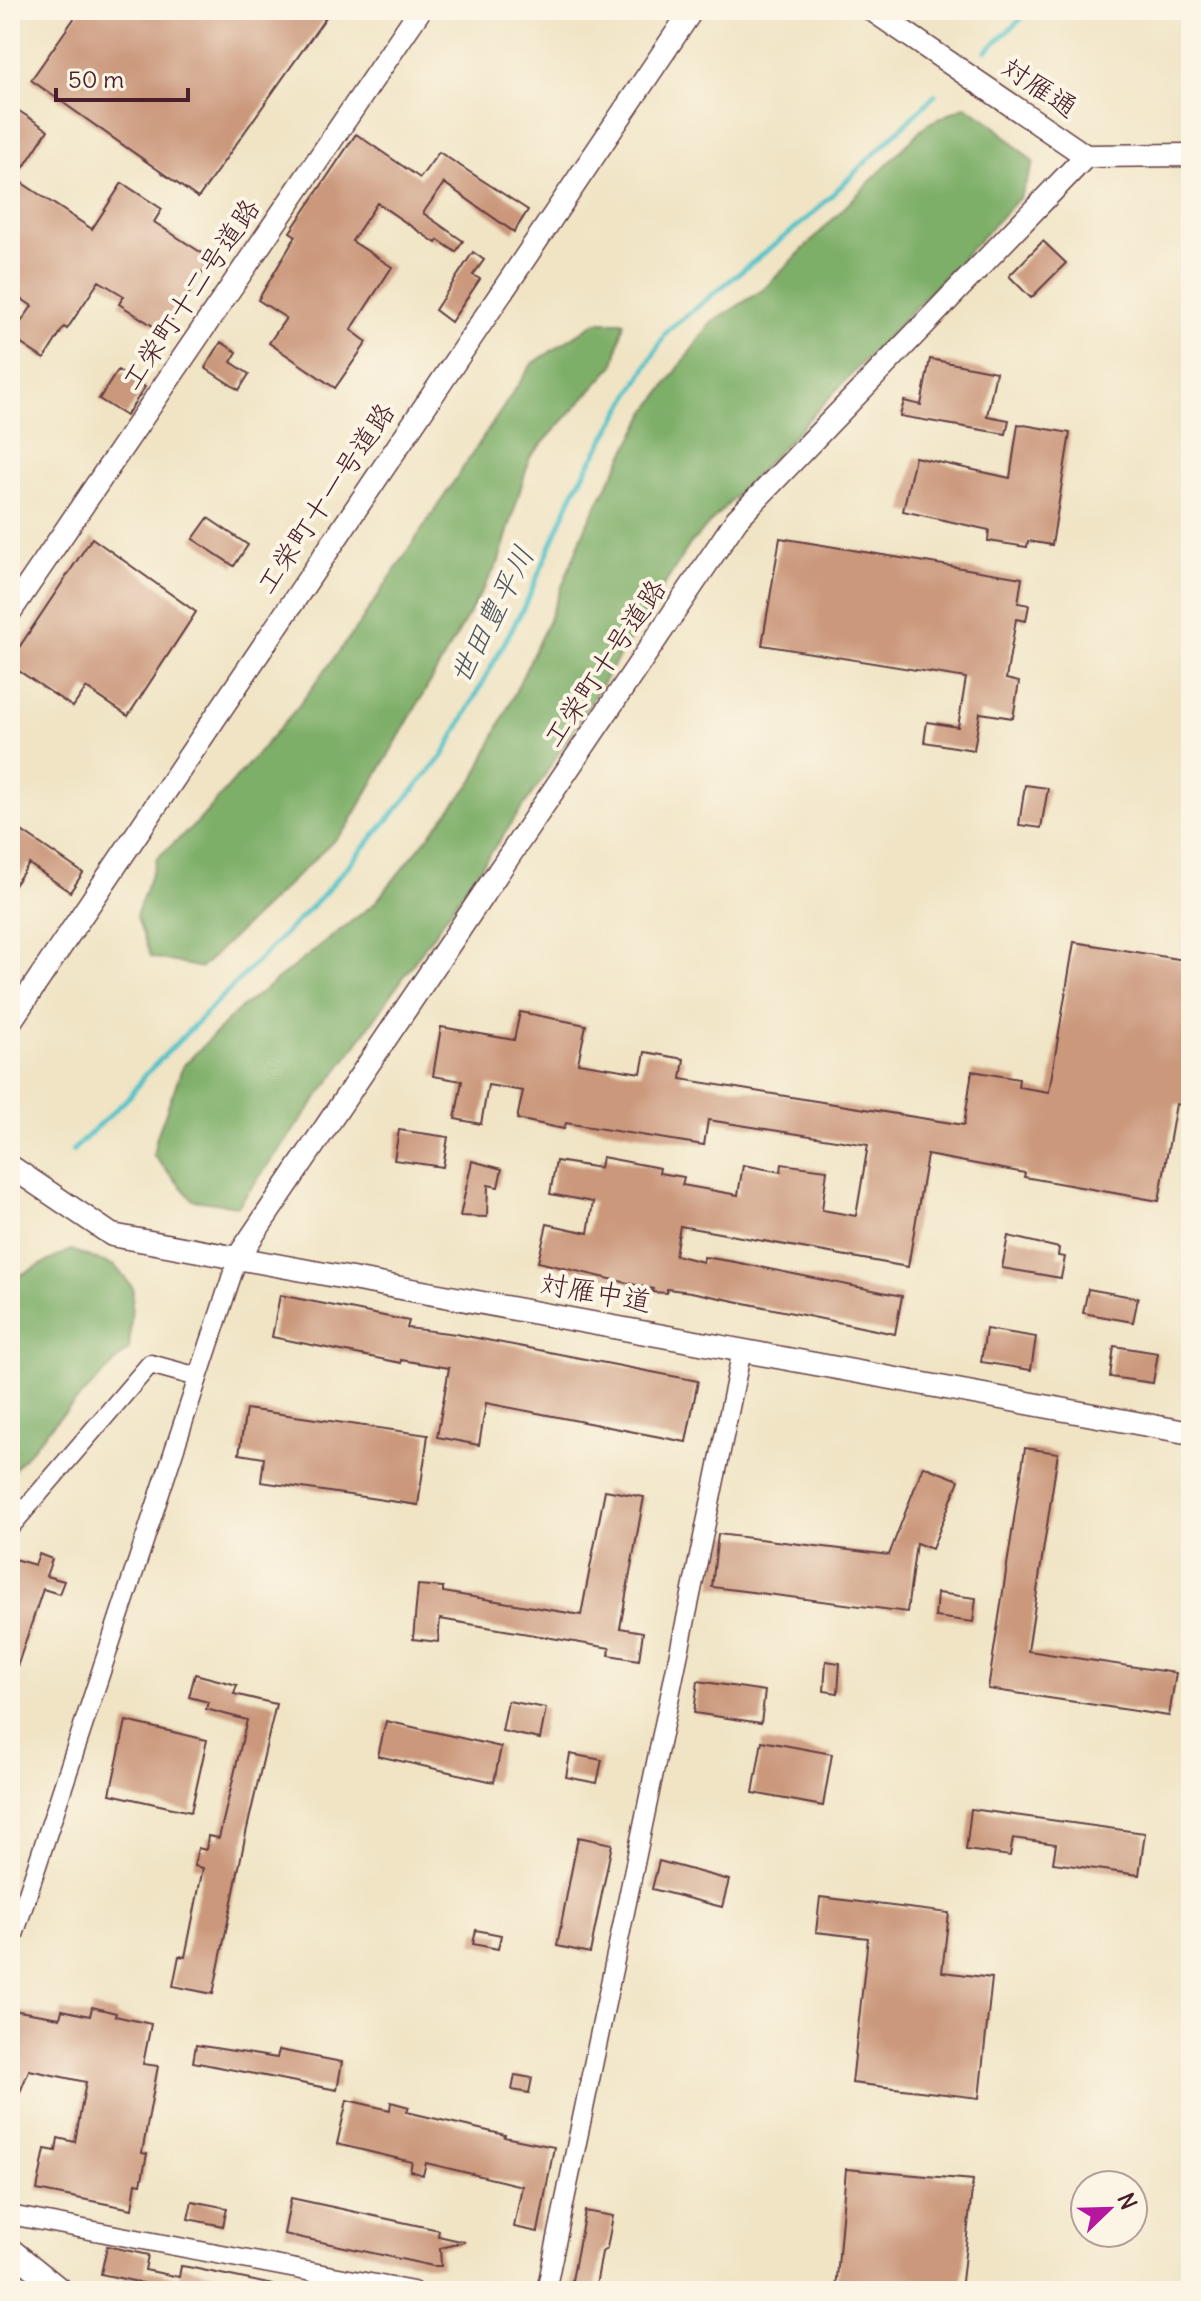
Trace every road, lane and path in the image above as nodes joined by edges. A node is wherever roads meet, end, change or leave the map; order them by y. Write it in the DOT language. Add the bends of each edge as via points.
graph roads {
  1 [pos="420,10"];
  2 [pos="692,10"];
  3 [pos="872,10"];
  4 [pos="1191,155"];
  5 [pos="1086,156"];
  6 [pos="10,612"];
  7 [pos="10,1022"];
  8 [pos="10,1166"];
  9 [pos="238,1257"];
  10 [pos="742,1350"];
  11 [pos="198,1377"];
  12 [pos="1191,1433"];
  13 [pos="10,1527"];
  14 [pos="10,1947"];
  15 [pos="10,2215"];
  16 [pos="10,2249"];
  17 [pos="62,2291"];
  18 [pos="413,2291"];
  19 [pos="546,2291"];
  1 -- 6 [label="street, 工栄町十二号道路"];
  2 -- 7 [label="street, 工栄町十一号道路"];
  3 -- 5 [label="street, 対雁通"];
  4 -- 5 [label="street, 対雁通"];
  5 -- 9 [label="street, 工栄町十号道路" via="737,519"];
  8 -- 9 [label="street, 対雁中道" via="112,1235"];
  9 -- 10 [label="street, 対雁中道"];
  9 -- 11 [label="street"];
  10 -- 12 [label="street, 対雁中道"];
  10 -- 19 [label="street"];
  11 -- 13 [label="street" via="150,1364"];
  11 -- 14 [label="street"];
  15 -- 18 [label="street"];
  16 -- 17 [label="street"];
}
